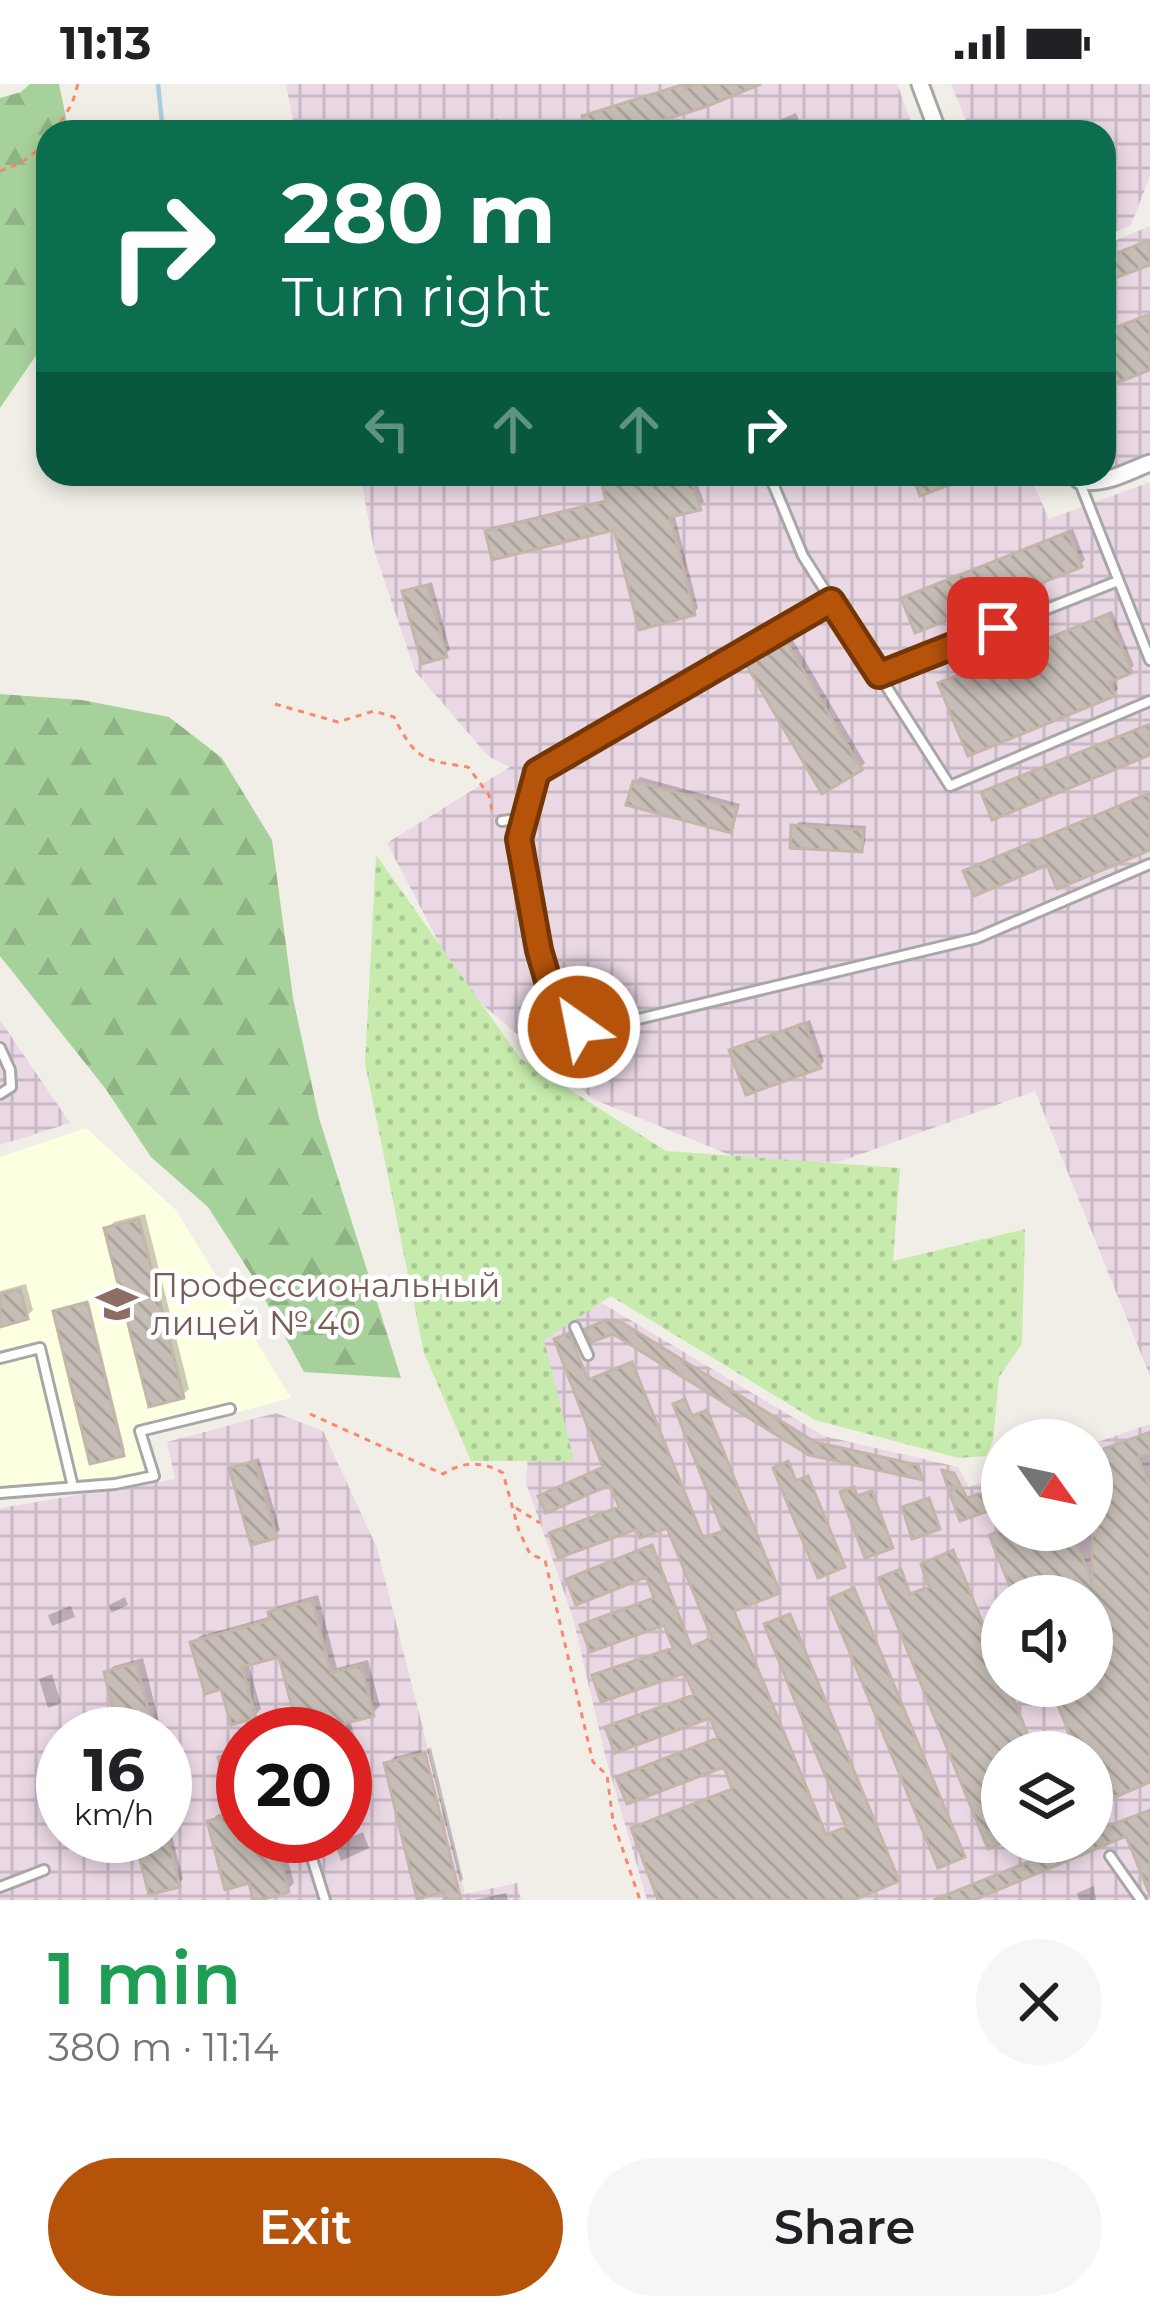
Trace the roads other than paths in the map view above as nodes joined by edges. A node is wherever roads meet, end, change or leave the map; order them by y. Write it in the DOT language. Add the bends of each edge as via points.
graph roads {
  1 [pos="920,84"];
  2 [pos="934,120"];
  3 [pos="1150,463"];
  4 [pos="1116,475"];
  5 [pos="774,486"];
  6 [pos="1081,486"];
  7 [pos="1118,580"];
  8 [pos="831,601"];
  9 [pos="1150,660"];
  10 [pos="879,675"];
  11 [pos="1150,701"];
  12 [pos="525,818"];
  13 [pos="502,821"];
  14 [pos="1150,864"];
  15 [pos="0,1048"];
  16 [pos="0,1094"];
  17 [pos="574,1327"];
  18 [pos="588,1355"];
  19 [pos="0,1358"];
  20 [pos="230,1409"];
  21 [pos="74,1487"];
  22 [pos="0,1493"];
  23 [pos="1113,1860"];
  24 [pos="313,1863"];
  25 [pos="44,1870"];
  26 [pos="0,1887"];
  27 [pos="325,1900"];
  28 [pos="1142,1900"];
  1 -- 2 [label="street"];
  3 -- 4 [label="street"];
  5 -- 8 [label="lane"];
  6 -- 7 [label="lane"];
  7 -- 9 [label="lane"];
  7 -- 10 [label="lane"];
  8 -- 10 [label="lane"];
  8 -- 12 [label="lane" via="537,772"];
  10 -- 11 [label="lane" via="950,786"];
  12 -- 13 [label="lane"];
  12 -- 14 [label="lane" via="519,839 539,950 556,1008 579,1027 977,938"];
  15 -- 16 [label="lane" via="11,1087"];
  17 -- 18 [label="lane"];
  19 -- 21 [label="lane" via="40,1348"];
  20 -- 21 [label="lane" via="140,1431 154,1476"];
  21 -- 22 [label="lane"];
  23 -- 28 [label="lane"];
  24 -- 27 [label="lane"];
  25 -- 26 [label="lane"];
}
